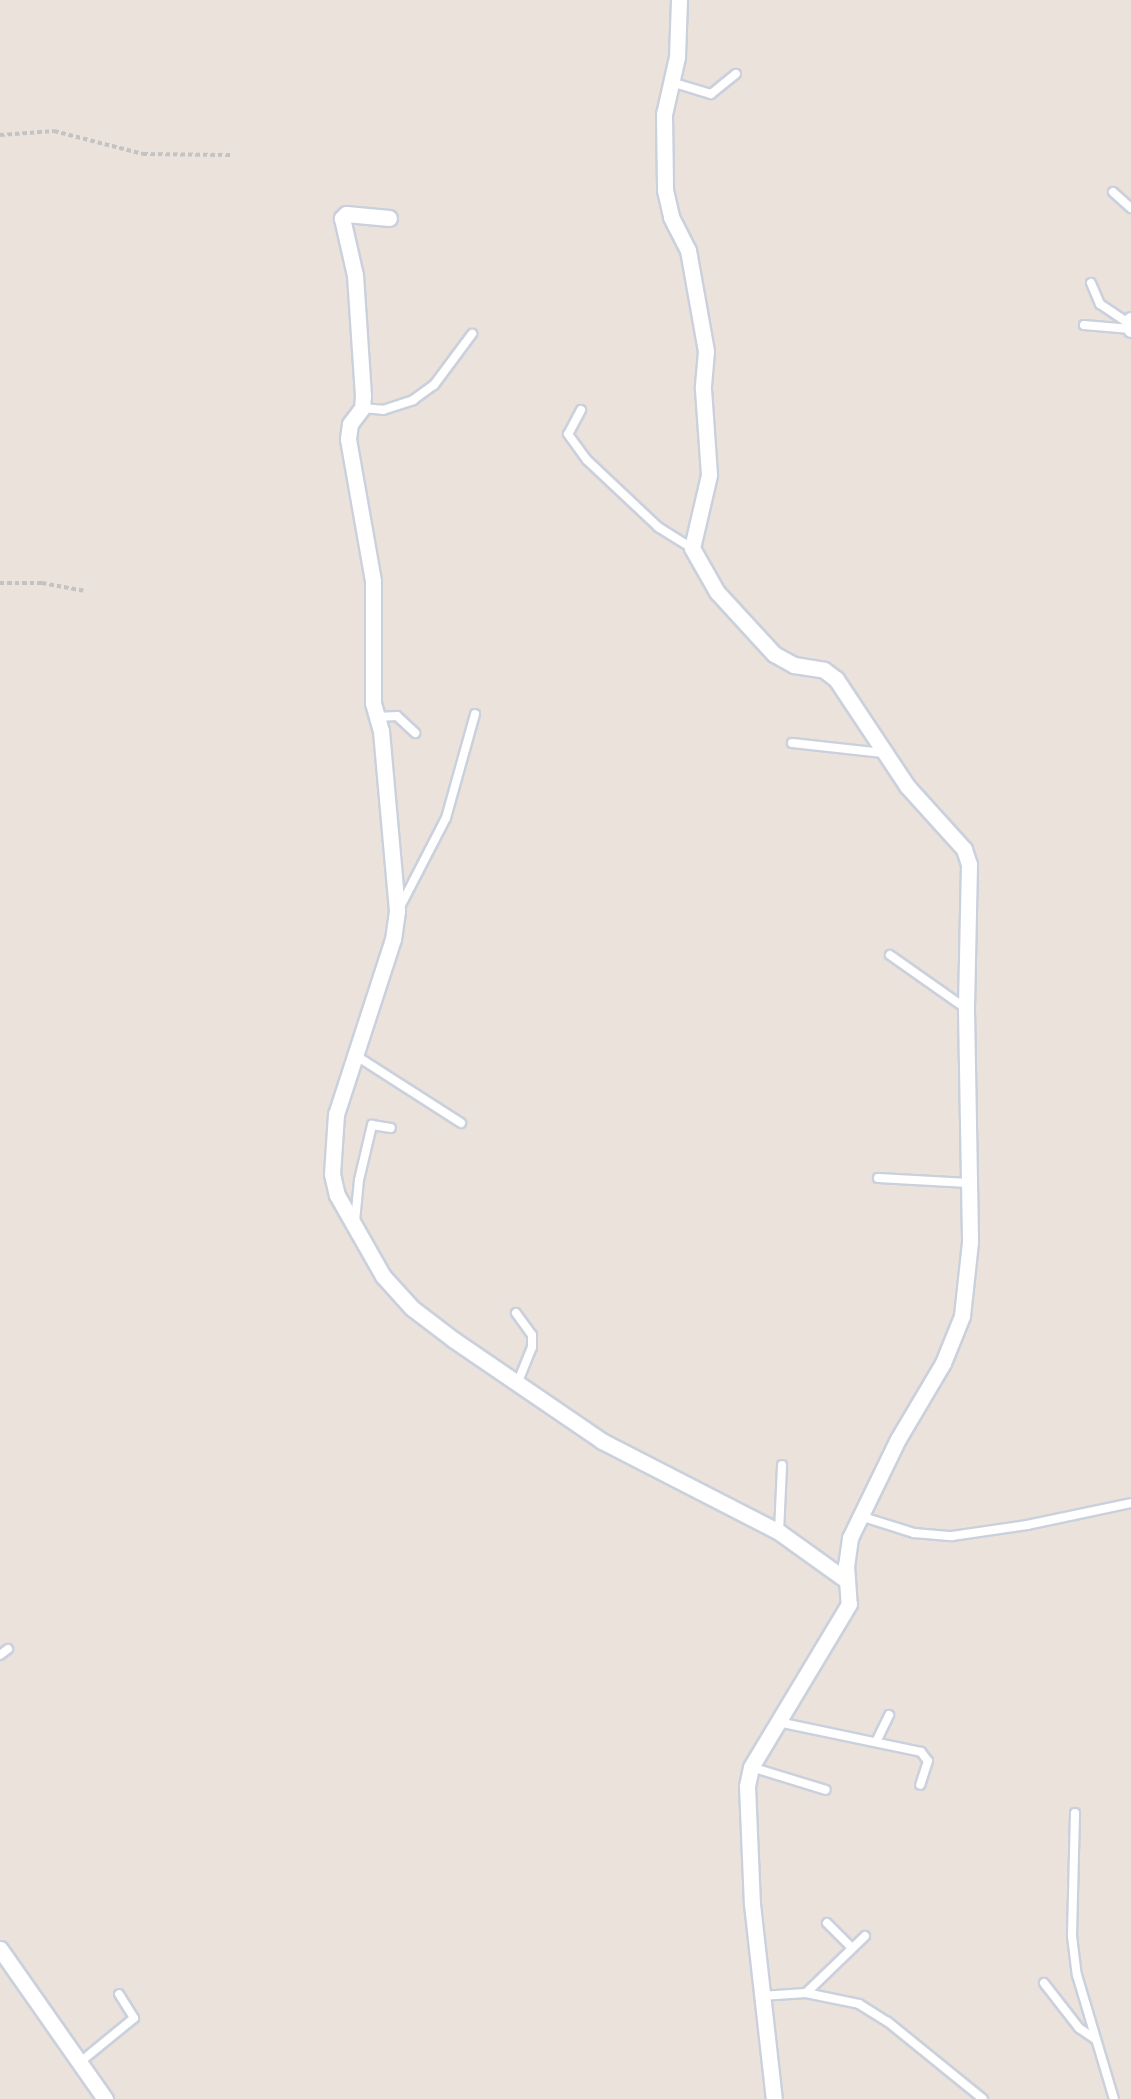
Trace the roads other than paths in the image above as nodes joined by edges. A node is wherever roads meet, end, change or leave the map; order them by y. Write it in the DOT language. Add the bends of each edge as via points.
graph roads {
  1 [pos="679,0"];
  2 [pos="735,74"];
  3 [pos="670,82"];
  4 [pos="1113,192"];
  5 [pos="1131,208"];
  6 [pos="389,218"];
  7 [pos="1090,283"];
  8 [pos="1084,325"];
  9 [pos="1131,326"];
  10 [pos="472,334"];
  11 [pos="362,408"];
  12 [pos="581,410"];
  13 [pos="692,548"];
  14 [pos="475,714"];
  15 [pos="378,717"];
  16 [pos="415,733"];
  17 [pos="792,743"];
  18 [pos="883,753"];
  19 [pos="397,911"];
  20 [pos="890,955"];
  21 [pos="966,1009"];
  22 [pos="355,1055"];
  23 [pos="461,1123"];
  24 [pos="391,1128"];
  25 [pos="878,1178"];
  26 [pos="969,1183"];
  27 [pos="354,1226"];
  28 [pos="516,1313"];
  29 [pos="518,1382"];
  30 [pos="782,1465"];
  31 [pos="1131,1503"];
  32 [pos="859,1516"];
  33 [pos="778,1532"];
  34 [pos="846,1580"];
  35 [pos="8,1649"];
  36 [pos="0,1655"];
  37 [pos="890,1715"];
  38 [pos="777,1721"];
  39 [pos="876,1742"];
  40 [pos="751,1767"];
  41 [pos="920,1785"];
  42 [pos="826,1790"];
  43 [pos="1075,1814"];
  44 [pos="827,1923"];
  45 [pos="865,1936"];
  46 [pos="852,1948"];
  47 [pos="0,1949"];
  48 [pos="1044,1983"];
  49 [pos="806,1993"];
  50 [pos="119,1994"];
  51 [pos="761,1996"];
  52 [pos="1094,2038"];
  53 [pos="79,2063"];
  54 [pos="105,2099"];
  55 [pos="774,2099"];
  56 [pos="983,2099"];
  57 [pos="1114,2099"];
  1 -- 3 [label="street" via="677,57"];
  2 -- 3 [label="lane" via="711,94"];
  3 -- 13 [label="street" via="664,114 667,207 688,250 706,351 703,389 708,475"];
  4 -- 5 [label="lane"];
  6 -- 11 [label="street" via="346,214 342,218 355,275"];
  7 -- 9 [label="lane" via="1100,304"];
  8 -- 9 [label="lane"];
  10 -- 11 [label="lane" via="434,385 413,400 383,410"];
  11 -- 15 [label="street" via="351,424 348,439 373,581 372,684"];
  12 -- 13 [label="lane" via="568,434 587,460 658,527"];
  13 -- 18 [label="street" via="717,592 774,654 794,665 824,670 836,679"];
  14 -- 19 [label="lane" via="446,818"];
  15 -- 16 [label="lane" via="397,716"];
  15 -- 19 [label="street"];
  17 -- 18 [label="lane"];
  18 -- 21 [label="street" via="968,856"];
  19 -- 22 [label="street" via="393,939"];
  20 -- 21 [label="lane"];
  21 -- 26 [label="street"];
  22 -- 23 [label="lane"];
  22 -- 27 [label="street" via="336,1114 332,1174 337,1195"];
  24 -- 27 [label="lane" via="372,1125 359,1180"];
  25 -- 26 [label="lane"];
  26 -- 32 [label="street" via="969,1269 962,1316 943,1363"];
  27 -- 29 [label="street" via="383,1276 412,1308"];
  28 -- 29 [label="lane" via="532,1335 532,1347"];
  29 -- 33 [label="street" via="602,1441"];
  30 -- 33 [label="lane"];
  31 -- 32 [label="lane" via="952,1536 914,1533"];
  32 -- 34 [label="street" via="847,1552"];
  33 -- 34 [label="street"];
  34 -- 38 [label="street" via="849,1604"];
  35 -- 36 [label="lane"];
  37 -- 39 [label="lane"];
  38 -- 39 [label="lane"];
  38 -- 40 [label="street"];
  39 -- 41 [label="lane" via="925,1755 928,1761"];
  40 -- 42 [label="lane"];
  40 -- 51 [label="street" via="746,1800"];
  43 -- 52 [label="lane" via="1072,1936 1077,1975"];
  44 -- 46 [label="lane"];
  45 -- 46 [label="lane"];
  46 -- 49 [label="lane"];
  47 -- 53 [label="street"];
  48 -- 52 [label="lane" via="1079,2028"];
  49 -- 51 [label="lane"];
  49 -- 56 [label="lane" via="846,2000 872,2011"];
  50 -- 53 [label="lane" via="134,2018"];
  51 -- 55 [label="street"];
  52 -- 57 [label="lane"];
  53 -- 54 [label="street"];
}
